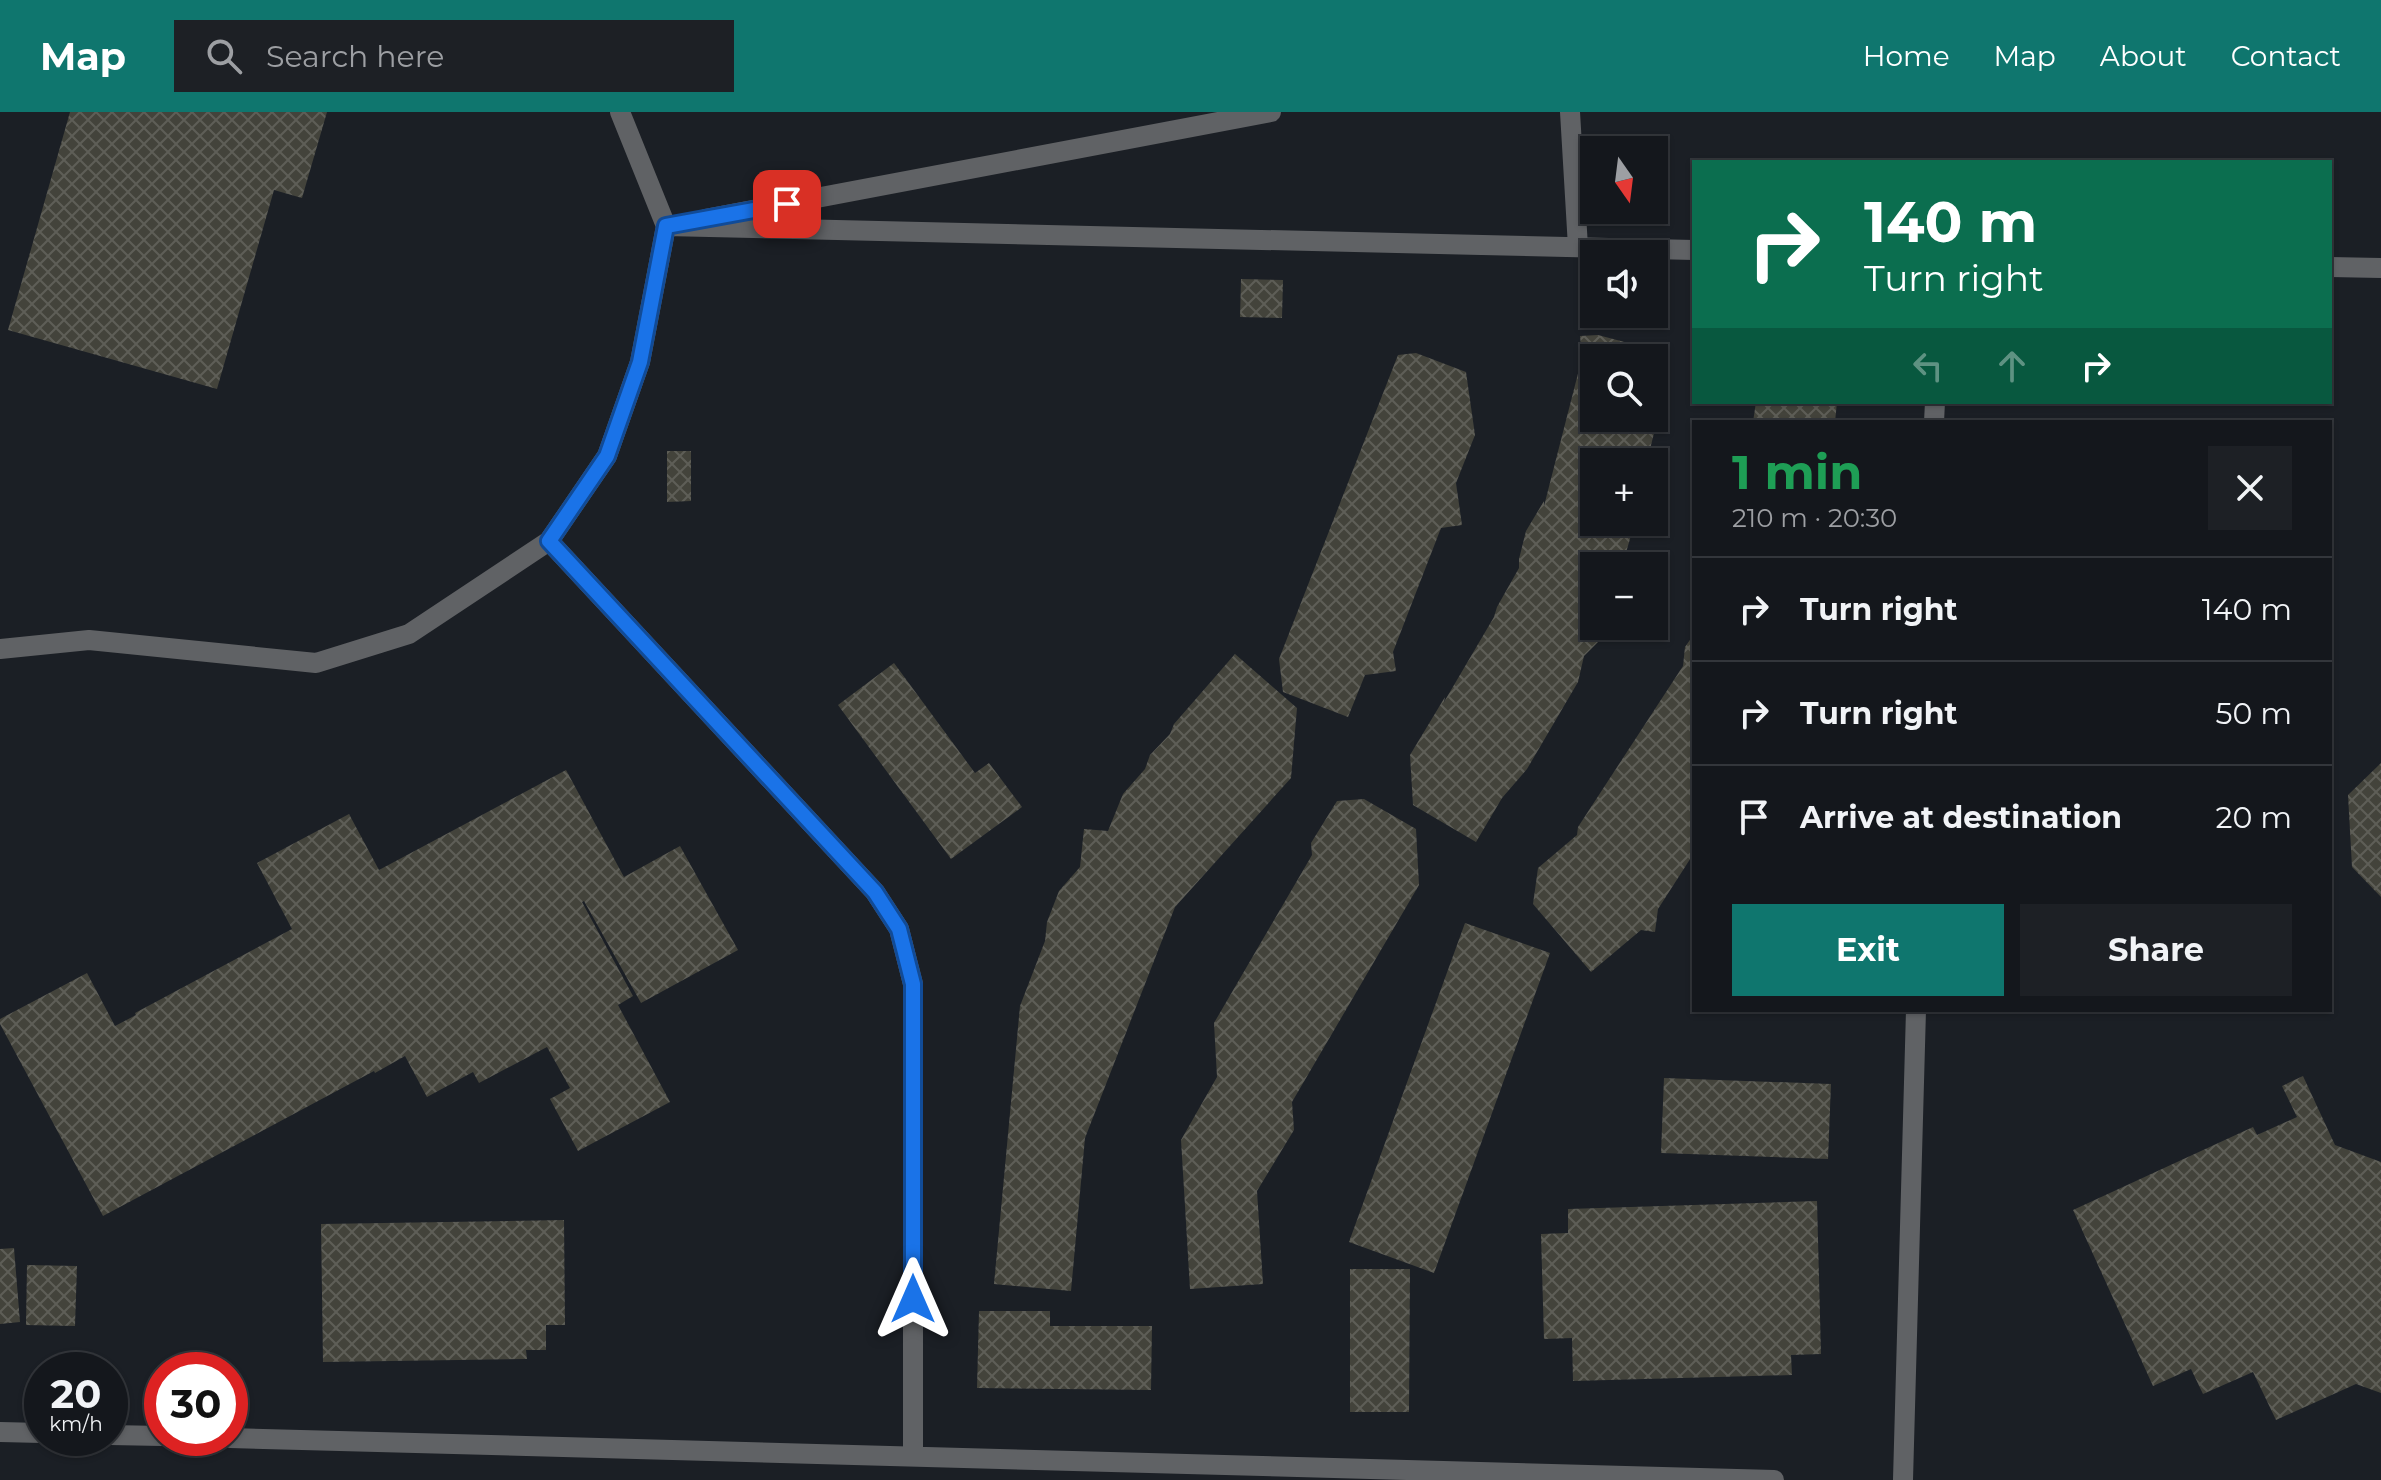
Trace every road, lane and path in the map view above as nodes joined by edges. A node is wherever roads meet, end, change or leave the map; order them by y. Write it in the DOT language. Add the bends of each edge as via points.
graph roads {
  1 [pos="620,112"];
  2 [pos="1271,112"];
  3 [pos="1570,112"];
  4 [pos="666,226"];
  5 [pos="1578,247"];
  6 [pos="1692,250"];
  7 [pos="2332,267"];
  8 [pos="2381,268"];
  9 [pos="549,541"];
  10 [pos="0,649"];
  11 [pos="1916,1012"];
  12 [pos="0,1432"];
  13 [pos="24,1433"];
  14 [pos="248,1438"];
  15 [pos="913,1456"];
  16 [pos="1774,1480"];
  17 [pos="1903,1480"];
  1 -- 4 [label="street"];
  2 -- 4 [label="street"];
  3 -- 5 [label="street"];
  4 -- 5 [label="street"];
  4 -- 9 [label="street" via="640,362 607,456"];
  5 -- 6 [label="street"];
  7 -- 8 [label="street"];
  9 -- 10 [label="street" via="409,634 316,663 89,640"];
  9 -- 15 [label="street" via="875,892 899,929 913,984"];
  11 -- 17 [label="street"];
  12 -- 13 [label="street"];
  14 -- 15 [label="street"];
  15 -- 16 [label="street"];
}
